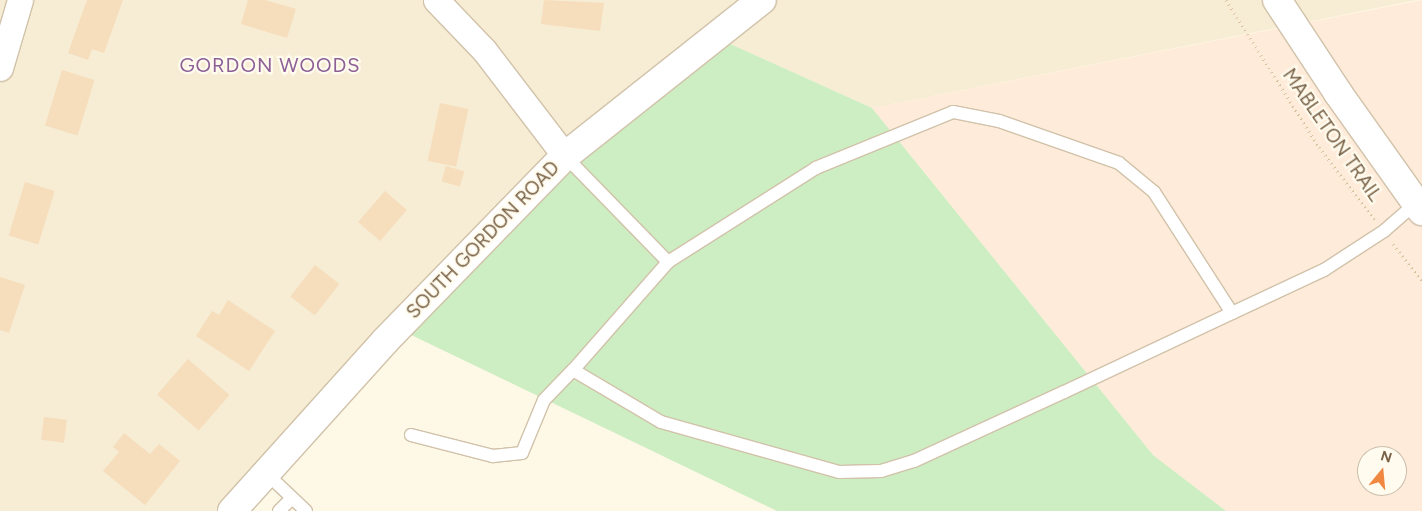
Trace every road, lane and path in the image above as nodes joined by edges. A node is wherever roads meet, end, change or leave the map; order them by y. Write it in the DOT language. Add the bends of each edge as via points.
graph roads {
  1 [pos="20,0"];
  2 [pos="436,0"];
  3 [pos="762,0"];
  4 [pos="1226,0"];
  5 [pos="1278,0"];
  6 [pos="0,68"];
  7 [pos="565,156"];
  8 [pos="1419,207"];
  9 [pos="1384,231"];
  10 [pos="668,262"];
  11 [pos="1422,281"];
  12 [pos="1232,313"];
  13 [pos="573,370"];
  14 [pos="411,435"];
  15 [pos="266,473"];
  16 [pos="292,498"];
  17 [pos="232,511"];
  18 [pos="279,511"];
  19 [pos="306,511"];
  1 -- 6 [label="street"];
  2 -- 7 [label="street" via="484,50"];
  3 -- 7 [label="street, SOUTH GORDON ROAD"];
  4 -- 9 [label="path, MABLETON TRAIL" via="1319,147"];
  5 -- 8 [label="street" via="1338,93"];
  7 -- 10 [label="lane"];
  7 -- 15 [label="street, SOUTH GORDON ROAD" via="385,341"];
  8 -- 9 [label="lane"];
  9 -- 11 [label="path, MABLETON TRAIL"];
  9 -- 12 [label="lane" via="1324,270"];
  10 -- 12 [label="lane" via="816,168 953,112 1000,121 1119,163 1154,192"];
  10 -- 13 [label="lane"];
  12 -- 13 [label="lane" via="914,461 880,471 839,472 662,422"];
  13 -- 14 [label="lane" via="544,400 522,453 494,456"];
  15 -- 16 [label="lane"];
  15 -- 17 [label="street, SOUTH GORDON ROAD"];
  16 -- 18 [label="lane"];
  16 -- 19 [label="lane"];
}
